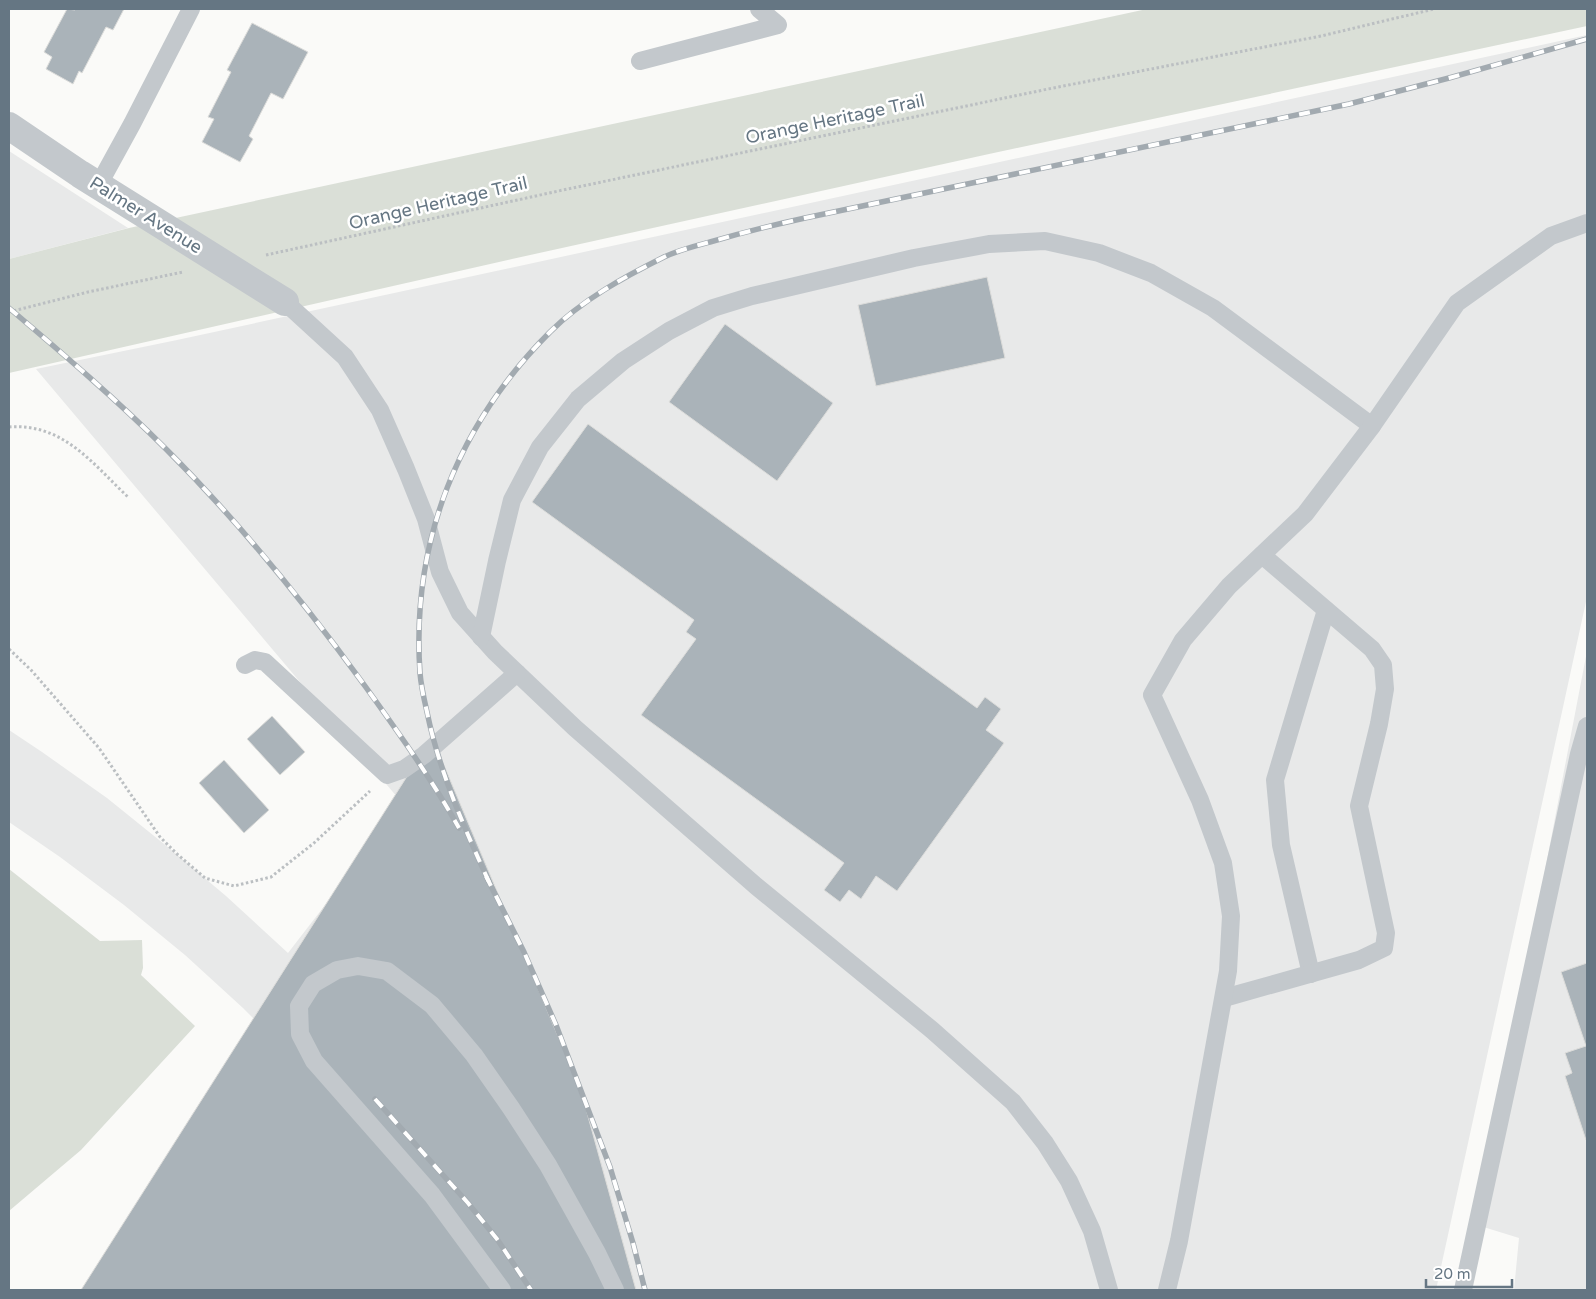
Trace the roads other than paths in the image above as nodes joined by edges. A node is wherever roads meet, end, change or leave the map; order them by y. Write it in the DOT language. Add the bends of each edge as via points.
graph roads {
  1 [pos="191,9"];
  2 [pos="759,9"];
  3 [pos="640,61"];
  4 [pos="9,126"];
  5 [pos="98,186"];
  6 [pos="1587,223"];
  7 [pos="285,302"];
  8 [pos="1372,426"];
  9 [pos="1262,555"];
  10 [pos="1326,610"];
  11 [pos="481,636"];
  12 [pos="245,665"];
  13 [pos="517,673"];
  14 [pos="1587,726"];
  15 [pos="1311,974"];
  16 [pos="1224,998"];
  17 [pos="502,1290"];
  18 [pos="615,1290"];
  19 [pos="1109,1290"];
  20 [pos="1168,1290"];
  21 [pos="1463,1290"];
  1 -- 5 [label="lane"];
  2 -- 3 [label="lane" via="778,24"];
  4 -- 5 [label="street, Palmer Avenue"];
  5 -- 7 [label="street, Palmer Avenue"];
  6 -- 8 [label="lane" via="1550,236 1457,303"];
  7 -- 11 [label="lane" via="345,357 380,410 426,519 440,572 460,613"];
  8 -- 9 [label="lane" via="1306,514"];
  8 -- 11 [label="lane" via="1213,308 1151,274 1099,253 1045,241 989,244 914,258 752,296 713,308 669,331 623,361 578,399 540,448 512,500"];
  9 -- 10 [label="lane"];
  9 -- 16 [label="lane" via="1229,586 1183,640 1152,695 1200,800 1223,863 1231,916"];
  10 -- 15 [label="lane" via="1275,780 1281,845"];
  10 -- 15 [label="lane" via="1372,649 1383,665 1385,689 1380,724 1359,806 1386,933 1384,948 1359,960"];
  11 -- 13 [label="lane"];
  12 -- 13 [label="lane" via="254,660 265,662 387,775 404,769 424,755"];
  13 -- 19 [label="lane" via="756,886 932,1030 1012,1102 1045,1143 1069,1181 1092,1231"];
  14 -- 21 [label="lane"];
  15 -- 16 [label="lane"];
  16 -- 20 [label="lane"];
  17 -- 18 [label="lane" via="432,1195 314,1061 300,1034 299,1006 313,984 337,970 358,966 387,971 432,1005 474,1055 538,1149"];
}
